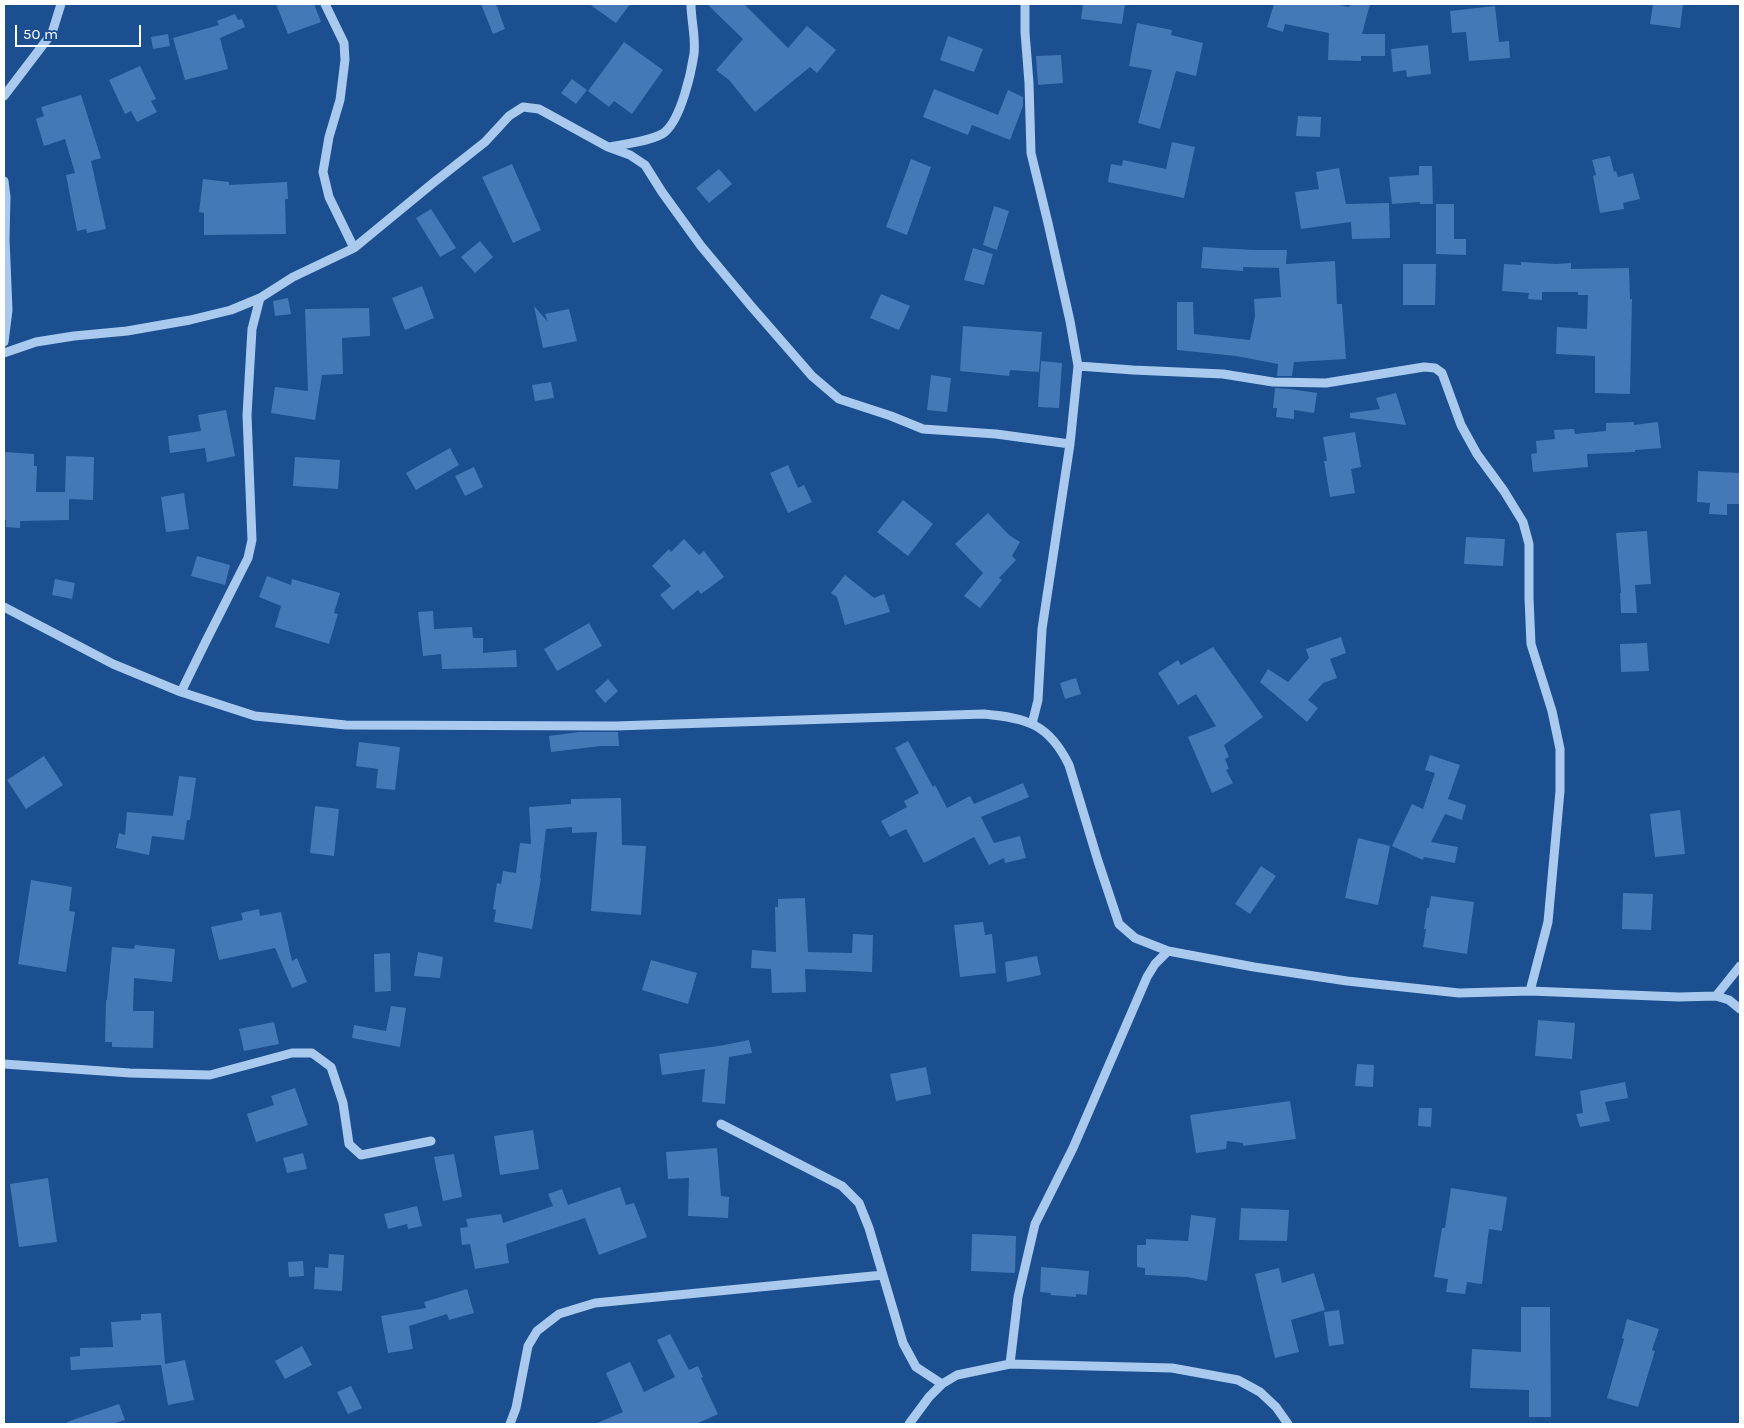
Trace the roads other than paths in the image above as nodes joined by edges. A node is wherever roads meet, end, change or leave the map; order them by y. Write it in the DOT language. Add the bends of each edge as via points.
graph roads {
  1 [pos="61,4"];
  2 [pos="325,4"];
  3 [pos="691,4"];
  4 [pos="1025,4"];
  5 [pos="4,96"];
  6 [pos="608,147"];
  7 [pos="4,181"];
  8 [pos="5,196"];
  9 [pos="4,239"];
  10 [pos="354,248"];
  11 [pos="260,298"];
  12 [pos="4,342"];
  13 [pos="4,353"];
  14 [pos="1078,366"];
  15 [pos="1070,444"];
  16 [pos="4,607"];
  17 [pos="181,692"];
  18 [pos="1032,724"];
  19 [pos="1168,951"];
  20 [pos="1740,966"];
  21 [pos="1530,991"];
  22 [pos="1716,996"];
  23 [pos="1740,1009"];
  24 [pos="4,1064"];
  25 [pos="721,1124"];
  26 [pos="431,1141"];
  27 [pos="883,1275"];
  28 [pos="1010,1364"];
  29 [pos="942,1384"];
  30 [pos="510,1424"];
  31 [pos="910,1424"];
  32 [pos="1288,1424"];
  1 -- 5 [label="street" via="52,33"];
  2 -- 10 [label="street" via="344,43 344,60 340,100 323,172 329,197"];
  3 -- 6 [label="street" via="694,52 676,117 664,132 643,141"];
  4 -- 14 [label="street" via="1031,153"];
  6 -- 10 [label="street" via="539,109 523,107 509,116 485,142"];
  6 -- 15 [label="street" via="645,165 701,246 812,376 839,399 923,429"];
  7 -- 8 [label="street"];
  8 -- 9 [label="street"];
  9 -- 12 [label="street" via="8,310"];
  10 -- 11 [label="street" via="293,276"];
  11 -- 13 [label="street" via="231,310 190,320 36,342"];
  11 -- 17 [label="street" via="252,329 247,415 252,540 248,558"];
  14 -- 15 [label="street"];
  14 -- 21 [label="street" via="1318,383 1424,367 1435,368 1442,373 1461,425 1523,522 1529,544 1531,644 1552,711 1560,750 1560,791 1548,922"];
  15 -- 18 [label="street" via="1042,630 1038,700"];
  16 -- 17 [label="street" via="113,664"];
  17 -- 18 [label="street" via="255,716 346,725 615,726 984,714 1014,717"];
  18 -- 19 [label="street" via="1054,740 1069,765 1119,924 1135,938"];
  19 -- 21 [label="street" via="1254,967 1450,992"];
  19 -- 28 [label="street" via="1146,977 1074,1148 1035,1224 1018,1297"];
  20 -- 22 [label="street"];
  21 -- 22 [label="street"];
  22 -- 23 [label="street" via="1729,1000"];
  24 -- 26 [label="street" via="210,1075 292,1053 312,1052 331,1067 343,1103 348,1144 361,1155"];
  25 -- 27 [label="street" via="842,1186 859,1202"];
  27 -- 29 [label="street" via="903,1343 916,1367"];
  27 -- 30 [label="street" via="595,1303 559,1314 538,1331 528,1346"];
  28 -- 29 [label="street" via="957,1374"];
  28 -- 32 [label="street" via="1172,1368 1238,1380 1260,1392 1276,1406"];
  29 -- 31 [label="street"];
}
